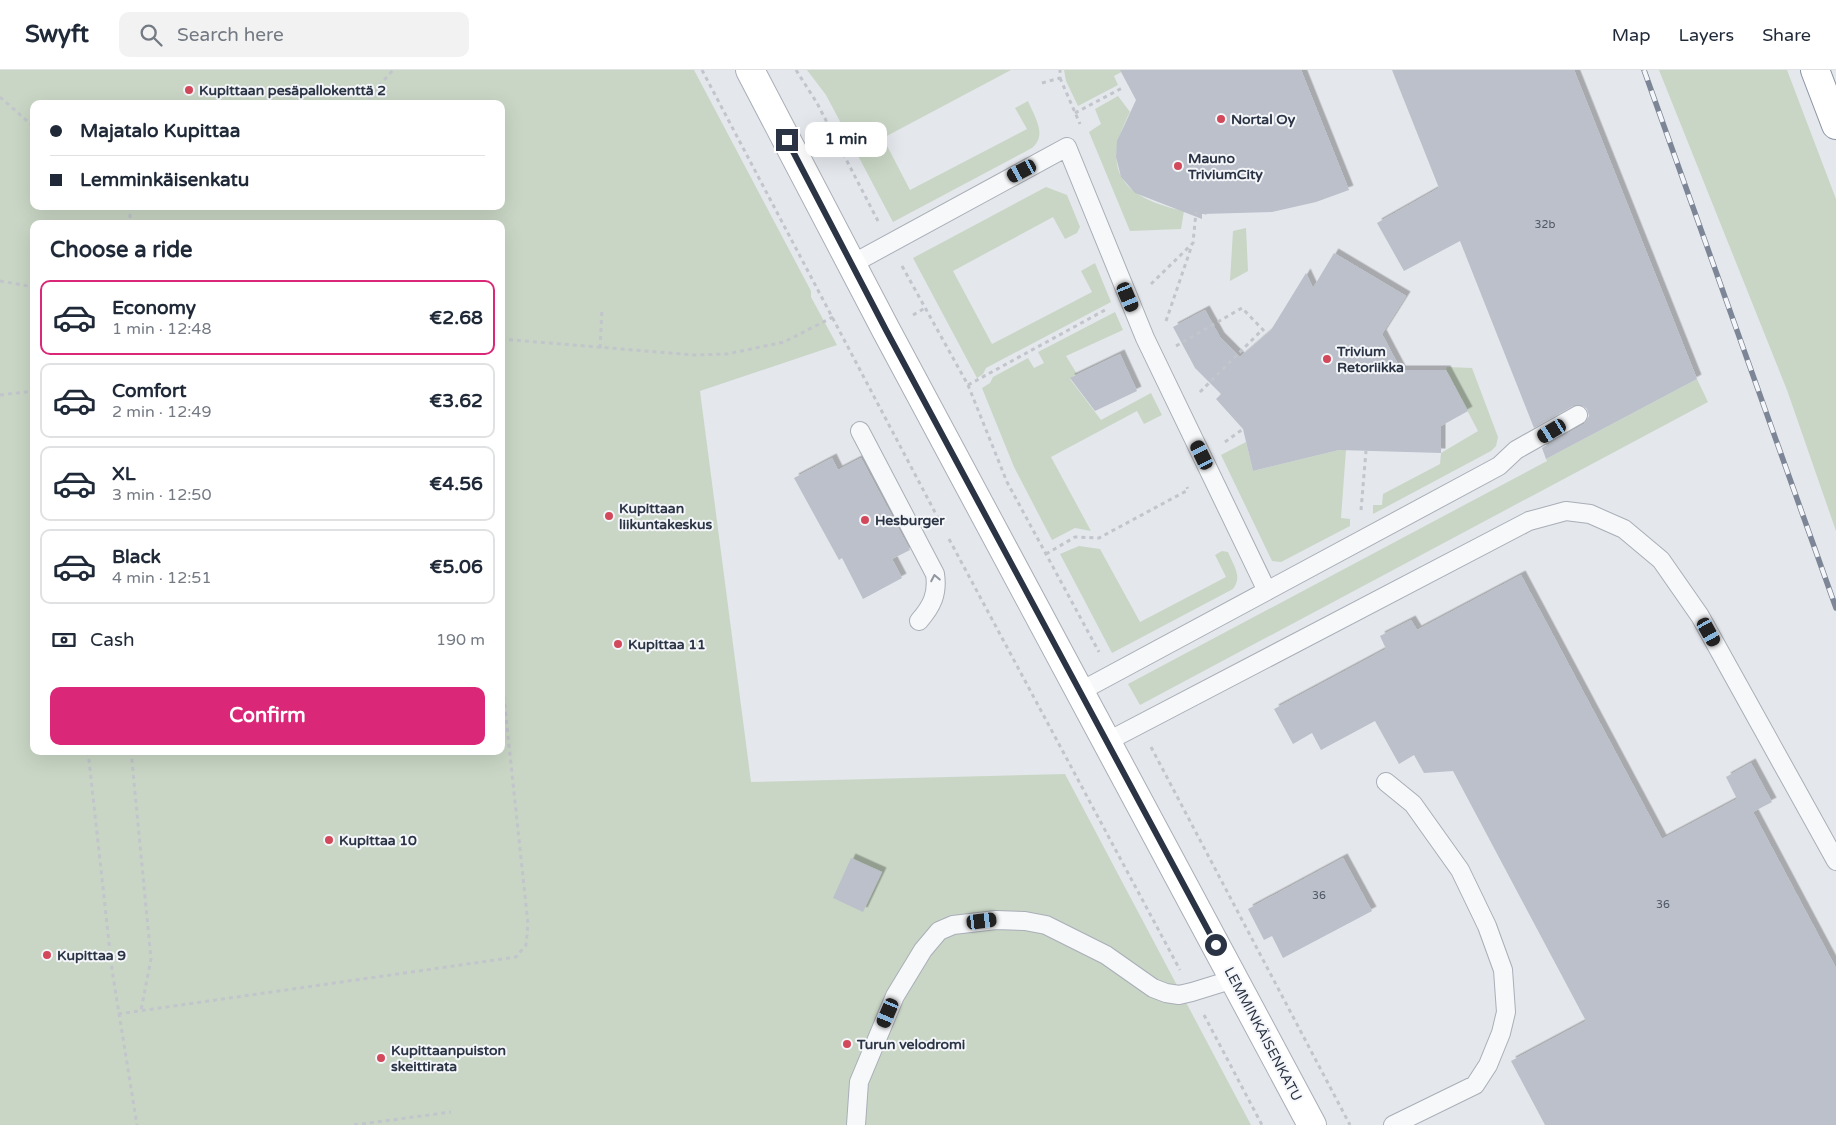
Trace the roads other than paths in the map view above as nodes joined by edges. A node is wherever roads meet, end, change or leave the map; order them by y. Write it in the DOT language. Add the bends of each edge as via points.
graph roads {
  1 [pos="750,70"];
  2 [pos="1815,70"];
  3 [pos="1836,125"];
  4 [pos="852,264"];
  5 [pos="1578,415"];
  6 [pos="860,431"];
  7 [pos="1268,591"];
  8 [pos="919,622"];
  9 [pos="1081,691"];
  10 [pos="1108,741"];
  11 [pos="1386,782"];
  12 [pos="1836,861"];
  13 [pos="1234,979"];
  14 [pos="856,1125"];
  15 [pos="1312,1125"];
  16 [pos="1393,1125"];
  1 -- 4 [label="main road, LEMMINKÄISENKATU"];
  2 -- 3 [label="main road"];
  4 -- 7 [label="lane" via="1067,147 1145,338"];
  4 -- 9 [label="main road, LEMMINKÄISENKATU"];
  5 -- 7 [label="lane" via="1516,450 1499,466"];
  8 -- 6 [label="lane, one-way" via="936,594 935,574"];
  7 -- 9 [label="lane"];
  9 -- 10 [label="main road, LEMMINKÄISENKATU"];
  10 -- 12 [label="lane" via="1529,521 1566,511 1590,514 1624,529 1662,560 1700,616"];
  10 -- 13 [label="main road, LEMMINKÄISENKATU"];
  11 -- 16 [label="lane" via="1413,804 1460,870 1487,926 1503,970 1506,1012 1488,1065 1475,1085"];
  13 -- 14 [label="lane" via="1179,995 1153,988 1106,955 1046,925 996,920 953,925 939,931 896,996 859,1082"];
  13 -- 15 [label="main road, LEMMINKÄISENKATU"];
}
